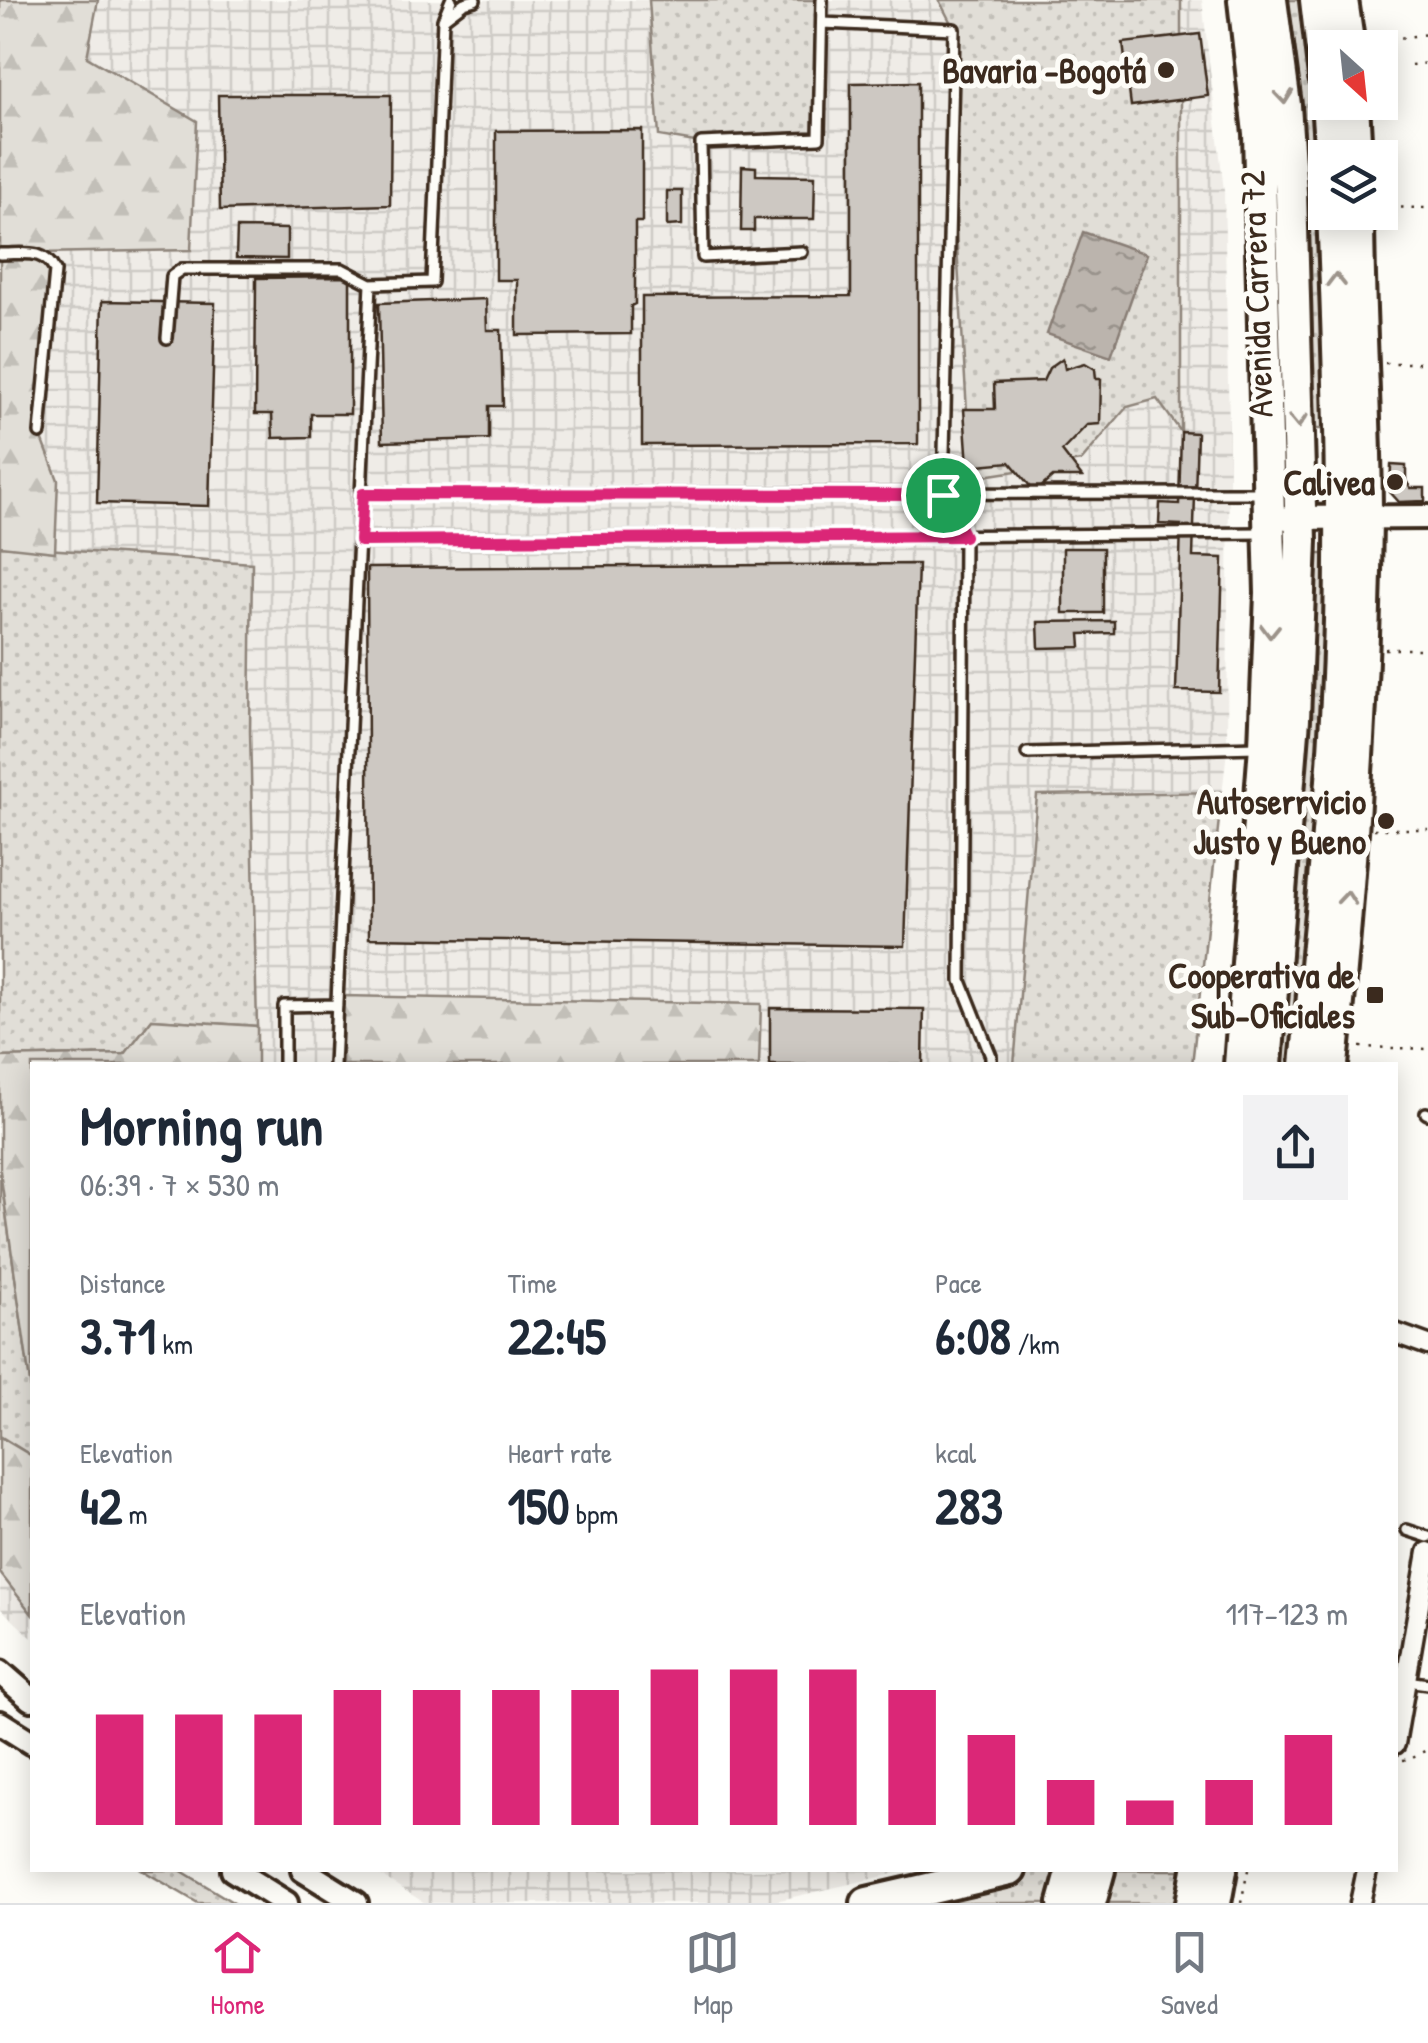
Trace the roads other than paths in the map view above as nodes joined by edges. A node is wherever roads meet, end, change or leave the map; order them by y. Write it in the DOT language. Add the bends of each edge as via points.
graph roads {
  1 [pos="451,0"];
  2 [pos="474,0"];
  3 [pos="822,0"];
  4 [pos="1244,0"];
  5 [pos="1271,0"];
  6 [pos="1316,0"];
  7 [pos="1342,0"];
  8 [pos="443,20"];
  9 [pos="823,23"];
  10 [pos="1320,30"];
  11 [pos="1346,30"];
  12 [pos="1335,230"];
  13 [pos="1358,230"];
  14 [pos="802,252"];
  15 [pos="0,254"];
  16 [pos="371,284"];
  17 [pos="167,338"];
  18 [pos="40,434"];
  19 [pos="363,494"];
  20 [pos="943,495"];
  21 [pos="1278,516"];
  22 [pos="1428,517"];
  23 [pos="1354,518"];
  24 [pos="964,536"];
  25 [pos="360,541"];
  26 [pos="1265,746"];
  27 [pos="1027,753"];
  28 [pos="1342,965"];
  29 [pos="337,1006"];
  30 [pos="1312,1010"];
  31 [pos="1333,1056"];
  32 [pos="284,1062"];
  33 [pos="334,1062"];
  34 [pos="991,1062"];
  35 [pos="1240,1062"];
  36 [pos="1266,1062"];
  37 [pos="1306,1062"];
  38 [pos="1407,1530"];
  39 [pos="1428,1537"];
  40 [pos="1428,1552"];
  41 [pos="0,1672"];
  42 [pos="0,1680"];
  43 [pos="1406,1681"];
  44 [pos="1428,1684"];
  45 [pos="30,1698"];
  46 [pos="30,1699"];
  47 [pos="0,1723"];
  48 [pos="1398,1726"];
  49 [pos="30,1742"];
  50 [pos="236,1872"];
  51 [pos="1001,1872"];
  52 [pos="1072,1872"];
  53 [pos="1098,1872"];
  54 [pos="1198,1872"];
  55 [pos="1221,1872"];
  56 [pos="1367,1872"];
  57 [pos="313,1873"];
  58 [pos="286,1903"];
  59 [pos="356,1903"];
  60 [pos="867,1903"];
  61 [pos="1064,1903"];
  62 [pos="1090,1903"];
  63 [pos="1192,1903"];
  64 [pos="1215,1903"];
  65 [pos="1360,1903"];
  1 -- 8 [label="lane"];
  2 -- 8 [label="lane"];
  3 -- 9 [label="lane"];
  4 -- 21 [label="highway, Avenida Carrera 72" via="1260,152"];
  5 -- 21 [label="highway, Avenida Carrera 72, one-way" via="1291,192"];
  6 -- 10 [label="highway"];
  7 -- 11 [label="highway"];
  8 -- 16 [label="lane" via="432,282"];
  9 -- 14 [label="lane" via="818,138 701,142 703,257"];
  9 -- 20 [label="lane" via="954,29"];
  23 -- 12 [label="highway, one-way"];
  13 -- 23 [label="highway" via="1362,363"];
  15 -- 18 [label="lane" via="40,254 55,272"];
  16 -- 17 [label="lane" via="342,269 182,269 172,276"];
  16 -- 19 [label="lane"];
  19 -- 20 [label="lane"];
  19 -- 25 [label="lane"];
  20 -- 21 [label="lane"];
  20 -- 24 [label="lane"];
  21 -- 23 [label="main road"];
  21 -- 24 [label="lane"];
  21 -- 26 [label="highway, Avenida Carrera 72, one-way"];
  21 -- 36 [label="highway, Avenida Carrera 72" via="1294,719"];
  22 -- 23 [label="main road"];
  28 -- 23 [label="highway, one-way" via="1362,650"];
  23 -- 30 [label="highway"];
  24 -- 25 [label="lane"];
  24 -- 34 [label="lane" via="962,982"];
  25 -- 29 [label="lane"];
  26 -- 27 [label="lane"];
  26 -- 35 [label="highway, Avenida Carrera 72"];
  28 -- 30 [label="highway"];
  28 -- 31 [label="highway"];
  29 -- 32 [label="lane" via="284,1006"];
  29 -- 33 [label="lane"];
  30 -- 37 [label="highway"];
  38 -- 39 [label="lane"];
  40 -- 43 [label="street"];
  41 -- 45 [label="main road"];
  42 -- 46 [label="main road"];
  43 -- 44 [label="lane"];
  43 -- 48 [label="street"];
  47 -- 49 [label="main road"];
  50 -- 58 [label="main road"];
  51 -- 60 [label="highway"];
  52 -- 61 [label="highway"];
  53 -- 62 [label="highway"];
  54 -- 63 [label="highway"];
  55 -- 64 [label="highway"];
  56 -- 65 [label="street"];
  57 -- 59 [label="main road"];
}
